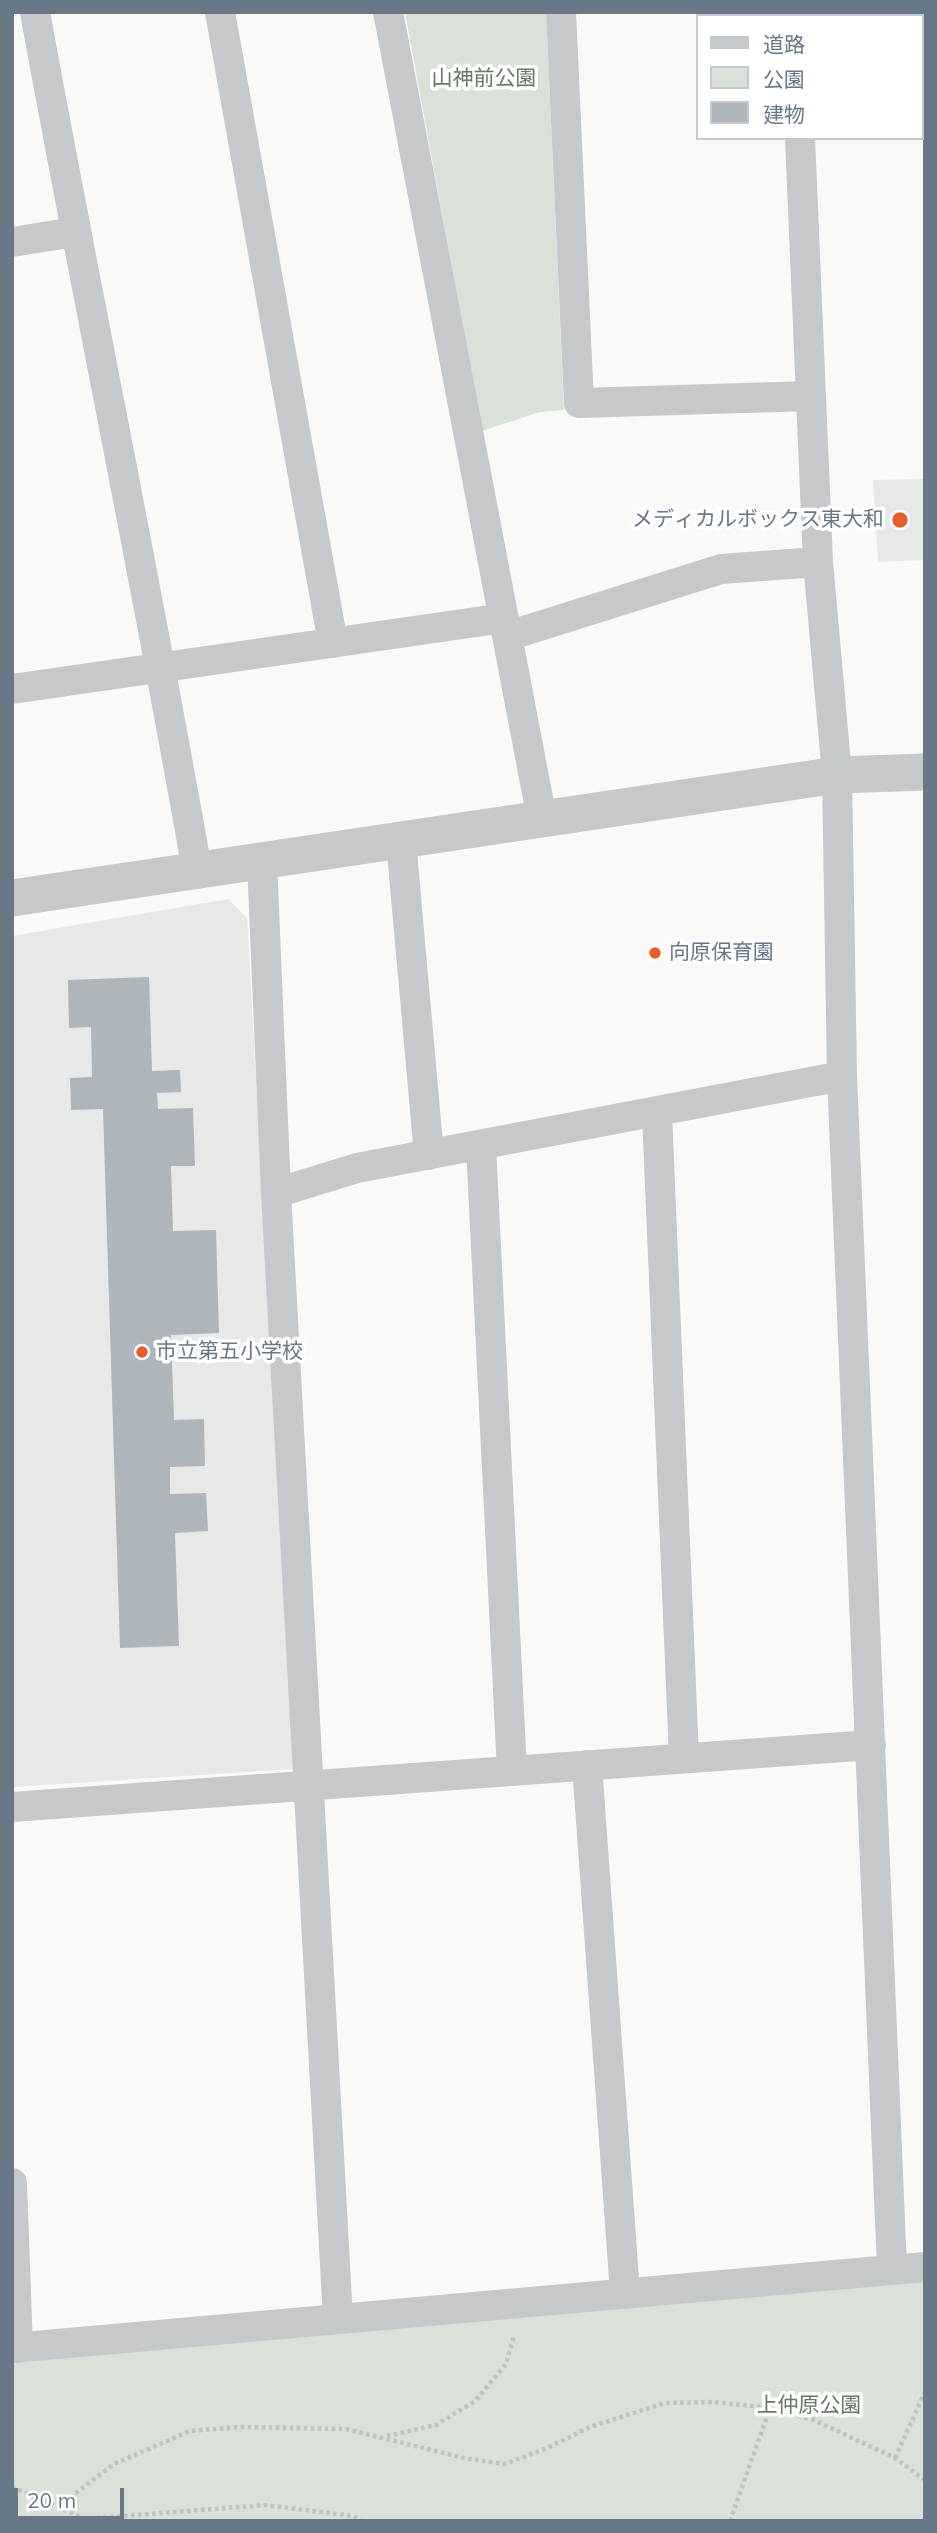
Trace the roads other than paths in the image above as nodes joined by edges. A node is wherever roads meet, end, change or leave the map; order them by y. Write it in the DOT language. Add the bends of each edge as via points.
graph roads {
  1 [pos="34,12"];
  2 [pos="220,12"];
  3 [pos="388,12"];
  4 [pos="561,12"];
  5 [pos="800,140"];
  6 [pos="75,232"];
  7 [pos="12,243"];
  8 [pos="811,396"];
  9 [pos="818,562"];
  10 [pos="506,627"];
  11 [pos="333,643"];
  12 [pos="162,668"];
  13 [pos="12,689"];
  14 [pos="925,772"];
  15 [pos="837,775"];
  16 [pos="542,819"];
  17 [pos="401,841"];
  18 [pos="262,861"];
  19 [pos="197,870"];
  20 [pos="12,898"];
  21 [pos="842,1076"];
  22 [pos="657,1113"];
  23 [pos="481,1146"];
  24 [pos="429,1155"];
  25 [pos="276,1193"];
  26 [pos="871,1745"];
  27 [pos="684,1758"];
  28 [pos="587,1765"];
  29 [pos="512,1771"];
  30 [pos="310,1786"];
  31 [pos="12,1807"];
  32 [pos="12,2183"];
  33 [pos="925,2267"];
  34 [pos="892,2269"];
  35 [pos="625,2293"];
  36 [pos="338,2319"];
  37 [pos="15,2348"];
  1 -- 6 [label="street"];
  2 -- 11 [label="street"];
  3 -- 10 [label="street"];
  4 -- 8 [label="street" via="579,402"];
  5 -- 8 [label="street"];
  6 -- 7 [label="street"];
  6 -- 12 [label="street"];
  8 -- 9 [label="street"];
  9 -- 10 [label="street" via="721,569"];
  9 -- 15 [label="street"];
  10 -- 11 [label="street"];
  10 -- 16 [label="street"];
  11 -- 12 [label="street"];
  12 -- 13 [label="street"];
  12 -- 19 [label="street"];
  14 -- 15 [label="street"];
  15 -- 16 [label="street"];
  15 -- 21 [label="street"];
  16 -- 17 [label="street"];
  17 -- 18 [label="street"];
  17 -- 24 [label="street"];
  18 -- 19 [label="street"];
  18 -- 25 [label="street"];
  19 -- 20 [label="street"];
  21 -- 22 [label="street"];
  21 -- 26 [label="street"];
  22 -- 23 [label="street"];
  22 -- 27 [label="street"];
  23 -- 24 [label="street"];
  23 -- 29 [label="street"];
  24 -- 25 [label="street" via="357,1168"];
  25 -- 30 [label="street"];
  26 -- 27 [label="street"];
  26 -- 34 [label="street"];
  27 -- 28 [label="street"];
  28 -- 29 [label="street"];
  28 -- 35 [label="street"];
  29 -- 30 [label="street"];
  30 -- 31 [label="street"];
  30 -- 36 [label="street"];
  32 -- 37 [label="street"];
  33 -- 34 [label="street"];
  34 -- 35 [label="street"];
  35 -- 36 [label="street"];
  36 -- 37 [label="street"];
}
